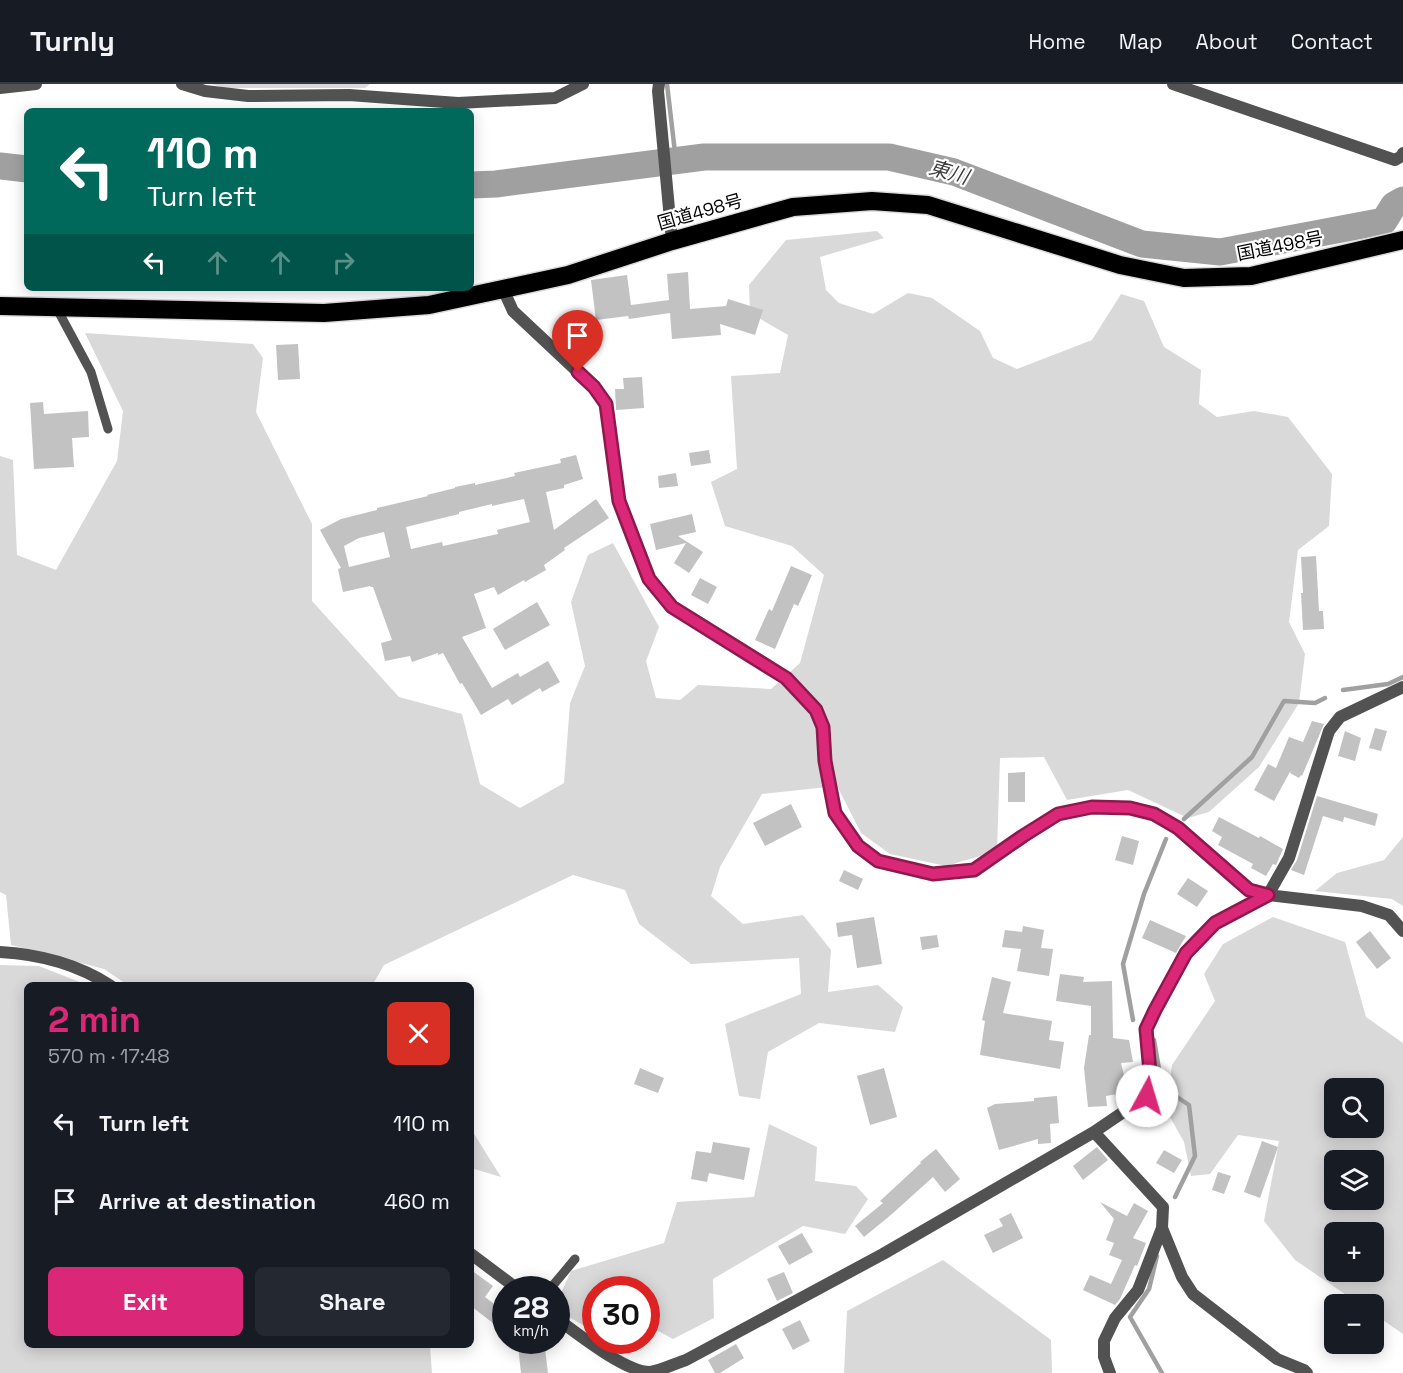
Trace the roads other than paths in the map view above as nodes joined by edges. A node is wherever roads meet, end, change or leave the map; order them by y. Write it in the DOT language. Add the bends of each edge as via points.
graph roads {
  1 [pos="36,84"];
  2 [pos="182,84"];
  3 [pos="583,84"];
  4 [pos="659,84"];
  5 [pos="1173,84"];
  6 [pos="0,88"];
  7 [pos="1403,153"];
  8 [pos="1403,240"];
  9 [pos="672,241"];
  10 [pos="503,290"];
  11 [pos="0,306"];
  12 [pos="56,307"];
  13 [pos="108,429"];
  14 [pos="1403,687"];
  15 [pos="1268,895"];
  16 [pos="1403,930"];
  17 [pos="0,952"];
  18 [pos="104,982"];
  19 [pos="1094,1132"];
  20 [pos="1162,1228"];
  21 [pos="474,1256"];
  22 [pos="575,1259"];
  23 [pos="500,1276"];
  24 [pos="561,1276"];
  25 [pos="570,1329"];
  26 [pos="651,1372"];
  27 [pos="1110,1373"];
  28 [pos="1307,1373"];
  1 -- 6 [label="street"];
  2 -- 3 [label="street" via="248,96 349,95 458,103 555,98"];
  4 -- 9 [label="street"];
  5 -- 7 [label="street" via="1395,160"];
  8 -- 9 [label="highway, 国道498号" via="1251,276 1184,278 1120,265 928,206 872,201 793,207"];
  9 -- 10 [label="highway, 国道498号" via="568,275"];
  10 -- 12 [label="highway, 国道498号" via="429,304 324,313"];
  10 -- 15 [label="street" via="513,311 594,387 606,404 619,501 649,579 672,607 786,678 816,710 823,727 835,813 858,846 878,861 933,874 974,870 1058,814 1092,807 1130,808 1154,814 1178,828 1249,890"];
  11 -- 12 [label="highway, 国道498号"];
  12 -- 13 [label="lane" via="91,372"];
  14 -- 15 [label="street" via="1340,717 1329,731 1289,858"];
  15 -- 16 [label="street" via="1362,906 1389,915"];
  15 -- 19 [label="street" via="1215,923 1186,953 1146,1029 1151,1083 1147,1096"];
  17 -- 18 [label="street" via="39,957 84,970"];
  19 -- 20 [label="street" via="1163,1208"];
  19 -- 26 [label="street" via="873,1259 686,1360"];
  20 -- 27 [label="street" via="1138,1290 1115,1318 1104,1341"];
  20 -- 28 [label="street" via="1193,1294 1277,1359"];
  21 -- 23 [label="street"];
  22 -- 24 [label="lane"];
  25 -- 26 [label="street" via="597,1349 635,1369"];
}
